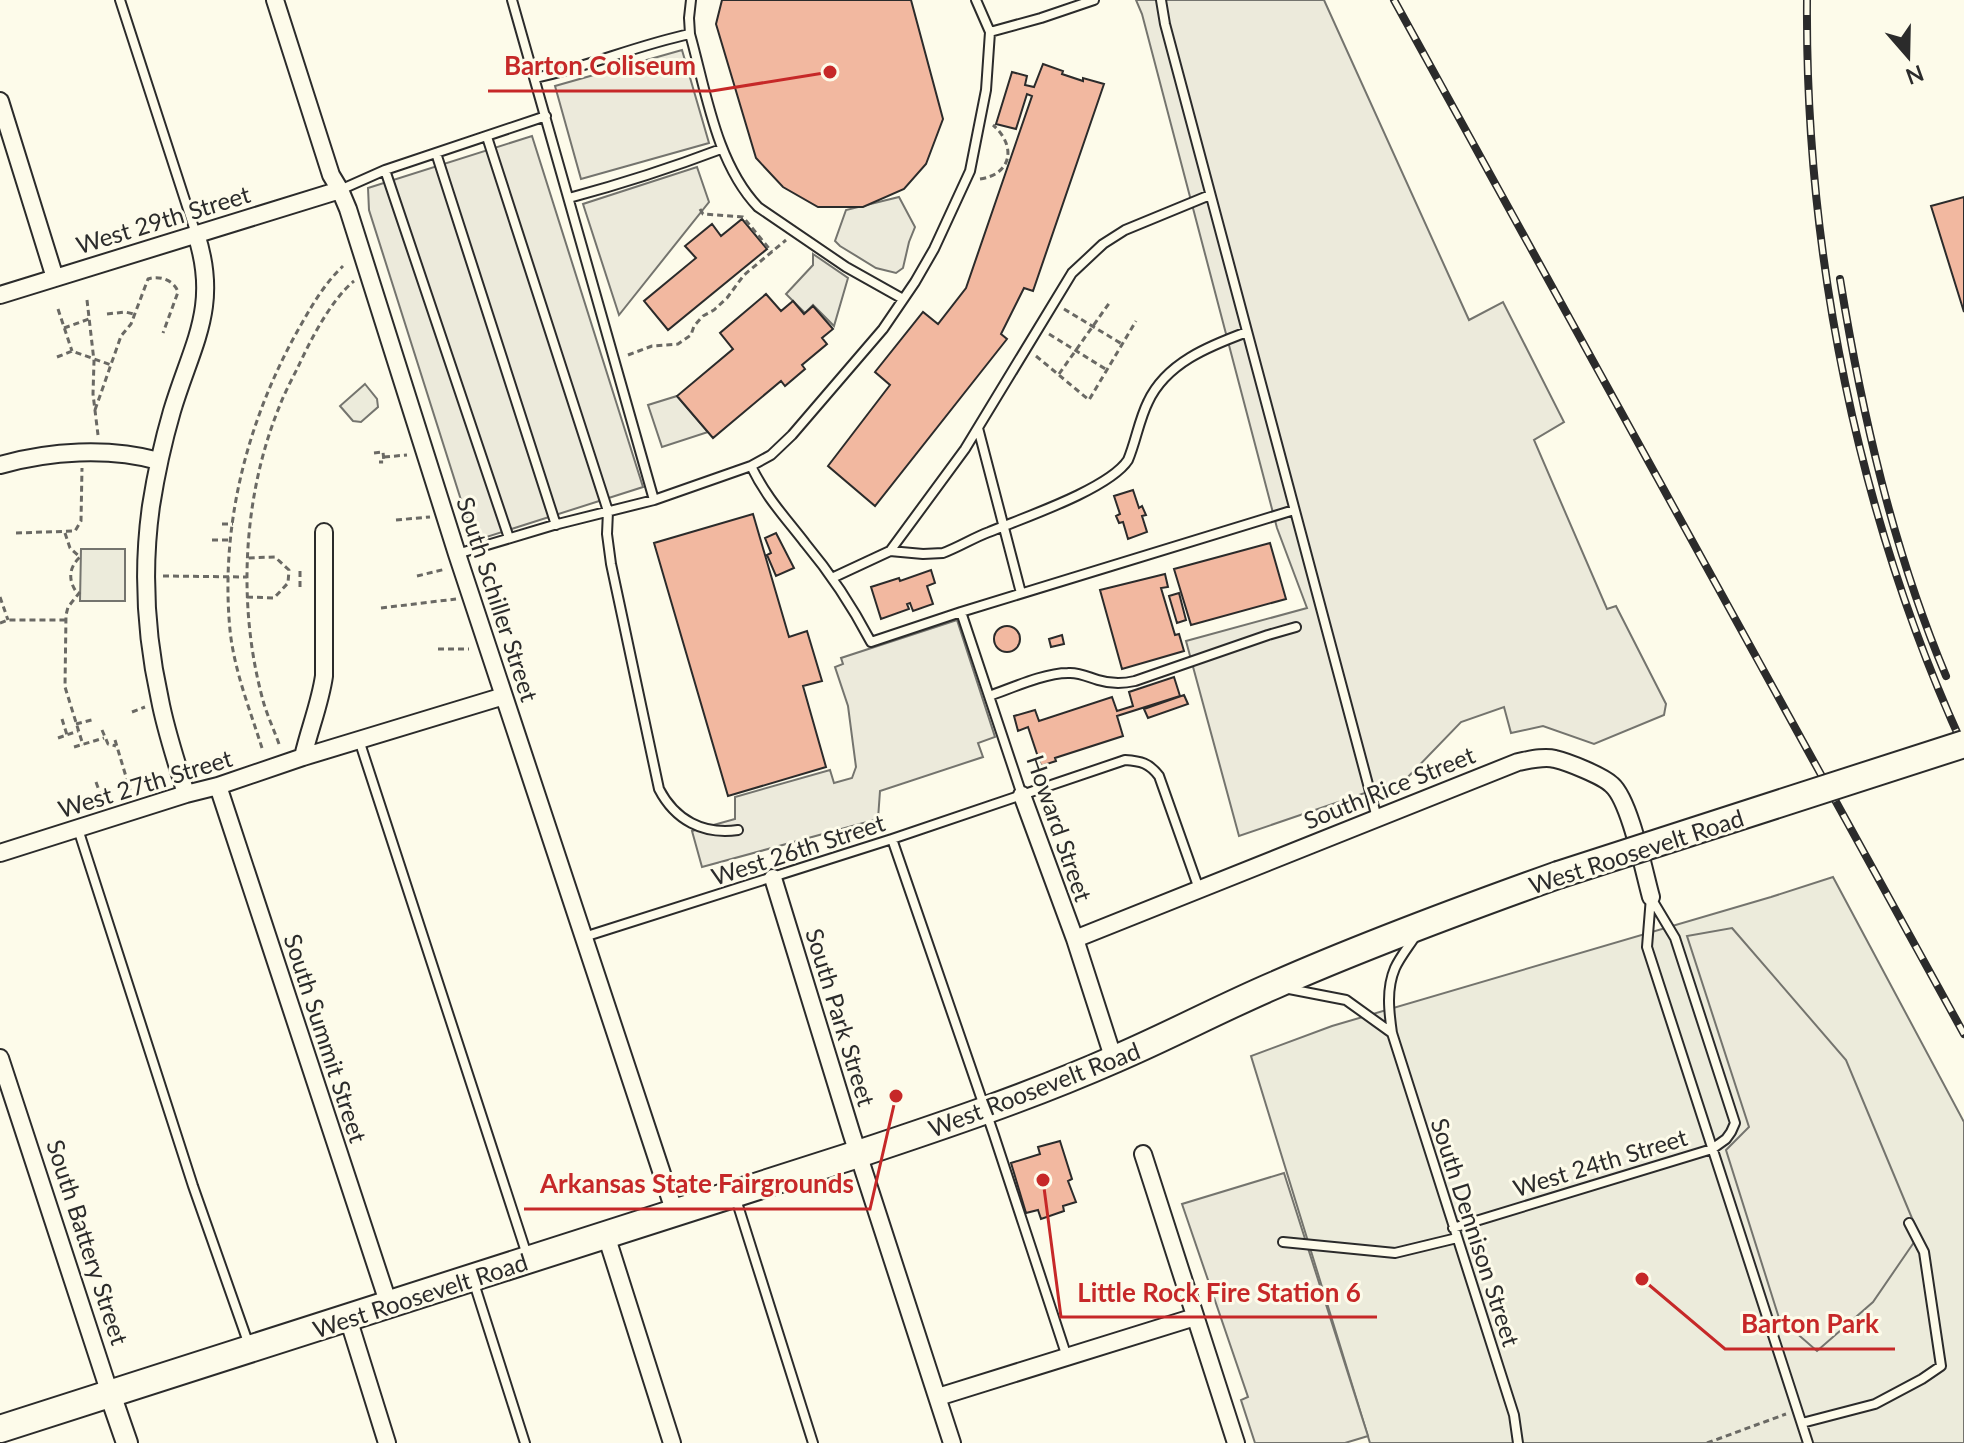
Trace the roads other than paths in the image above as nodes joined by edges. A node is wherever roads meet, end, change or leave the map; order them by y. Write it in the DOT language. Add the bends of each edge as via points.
graph roads {
  1 [pos="120,0"];
  2 [pos="275,0"];
  3 [pos="512,0"];
  4 [pos="691,0"];
  5 [pos="976,0"];
  6 [pos="1094,0"];
  7 [pos="1161,0"];
  8 [pos="990,32"];
  9 [pos="690,34"];
  10 [pos="535,78"];
  11 [pos="0,101"];
  12 [pos="546,116"];
  13 [pos="487,137"];
  14 [pos="721,149"];
  15 [pos="436,153"];
  16 [pos="385,170"];
  17 [pos="340,190"];
  18 [pos="1210,195"];
  19 [pos="569,198"];
  20 [pos="196,234"];
  21 [pos="55,278"];
  22 [pos="0,295"];
  23 [pos="903,299"];
  24 [pos="1247,332"];
  25 [pos="978,428"];
  26 [pos="159,461"];
  27 [pos="0,465"];
  28 [pos="751,466"];
  29 [pos="654,500"];
  30 [pos="1294,510"];
  31 [pos="608,511"];
  32 [pos="556,525"];
  33 [pos="1003,526"];
  34 [pos="324,532"];
  35 [pos="509,538"];
  36 [pos="890,551"];
  37 [pos="459,559"];
  38 [pos="832,578"];
  39 [pos="1021,593"];
  40 [pos="961,612"];
  41 [pos="1296,627"];
  42 [pos="504,696"];
  43 [pos="989,696"];
  44 [pos="359,740"];
  45 [pos="1964,744"];
  46 [pos="303,757"];
  47 [pos="218,786"];
  48 [pos="186,794"];
  49 [pos="1022,795"];
  50 [pos="1377,818"];
  51 [pos="78,829"];
  52 [pos="738,830"];
  53 [pos="892,839"];
  54 [pos="0,853"];
  55 [pos="773,878"];
  56 [pos="1199,890"];
  57 [pos="1651,897"];
  58 [pos="1423,924"];
  59 [pos="584,937"];
  60 [pos="1075,939"];
  61 [pos="1272,986"];
  62 [pos="1392,1033"];
  63 [pos="0,1058"];
  64 [pos="1114,1060"];
  65 [pos="986,1111"];
  66 [pos="1712,1149"];
  67 [pos="858,1154"];
  68 [pos="1143,1154"];
  69 [pos="734,1194"];
  70 [pos="675,1213"];
  71 [pos="1909,1223"];
  72 [pos="1453,1228"];
  73 [pos="606,1235"];
  74 [pos="1457,1238"];
  75 [pos="1283,1242"];
  76 [pos="529,1259"];
  77 [pos="473,1278"];
  78 [pos="389,1305"];
  79 [pos="1195,1317"];
  80 [pos="348,1318"];
  81 [pos="251,1349"];
  82 [pos="1067,1357"];
  83 [pos="110,1394"];
  84 [pos="938,1397"];
  85 [pos="1802,1423"];
  86 [pos="0,1429"];
  87 [pos="127,1443"];
  88 [pos="387,1443"];
  89 [pos="525,1443"];
  90 [pos="672,1443"];
  91 [pos="813,1443"];
  92 [pos="952,1443"];
  93 [pos="1236,1443"];
  94 [pos="1518,1443"];
  95 [pos="1808,1443"];
  1 -- 20 [label="lane"];
  2 -- 17 [label="street, South Schiller Street"];
  3 -- 10 [label="lane"];
  4 -- 9 [label="lane"];
  5 -- 8 [label="lane"];
  6 -- 8 [label="lane"];
  7 -- 18 [label="lane"];
  8 -- 23 [label="lane" via="986,90 970,171 934,249"];
  9 -- 10 [label="lane"];
  9 -- 14 [label="lane"];
  10 -- 12 [label="lane"];
  11 -- 21 [label="street"];
  12 -- 13 [label="lane"];
  12 -- 19 [label="lane"];
  13 -- 15 [label="lane"];
  13 -- 31 [label="lane"];
  14 -- 19 [label="lane"];
  14 -- 23 [label="lane" via="758,207"];
  15 -- 16 [label="lane"];
  15 -- 32 [label="lane"];
  16 -- 17 [label="lane"];
  16 -- 35 [label="lane"];
  17 -- 20 [label="street, West 29th Street"];
  17 -- 37 [label="street, South Schiller Street"];
  18 -- 24 [label="lane"];
  18 -- 25 [label="lane" via="1125,230 1072,273"];
  19 -- 29 [label="lane"];
  20 -- 21 [label="street, West 29th Street"];
  20 -- 26 [label="street" via="205,271 204,312"];
  21 -- 22 [label="street, West 29th Street"];
  23 -- 28 [label="lane" via="792,435"];
  24 -- 30 [label="lane"];
  24 -- 33 [label="lane" via="1198,352 1164,379 1148,402 1128,460 1116,474"];
  25 -- 33 [label="lane"];
  25 -- 36 [label="lane"];
  26 -- 27 [label="street" via="82,452"];
  26 -- 48 [label="street" via="147,539 148,622 160,700"];
  28 -- 29 [label="lane"];
  28 -- 38 [label="lane" via="767,496"];
  29 -- 31 [label="lane"];
  30 -- 39 [label="lane"];
  30 -- 50 [label="lane"];
  31 -- 32 [label="lane"];
  31 -- 52 [label="lane" via="611,564 659,789 672,810 690,822"];
  32 -- 35 [label="lane"];
  33 -- 36 [label="lane" via="943,553"];
  33 -- 39 [label="lane"];
  34 -- 46 [label="street" via="324,676"];
  35 -- 37 [label="lane"];
  36 -- 38 [label="lane"];
  37 -- 42 [label="street, South Schiller Street"];
  38 -- 40 [label="lane" via="871,642"];
  39 -- 40 [label="lane"];
  40 -- 43 [label="lane, Howard Street"];
  41 -- 43 [label="lane" via="1135,681 1120,684 1065,673"];
  42 -- 44 [label="street, West 27th Street"];
  42 -- 59 [label="street, South Schiller Street"];
  43 -- 49 [label="lane, Howard Street"];
  44 -- 46 [label="street, West 27th Street"];
  44 -- 76 [label="lane"];
  45 -- 58 [label="main road, West Roosevelt Road, bridge"];
  46 -- 47 [label="street, West 27th Street"];
  47 -- 48 [label="street, West 27th Street"];
  47 -- 78 [label="street, South Summit Street"];
  48 -- 51 [label="street, West 27th Street"];
  49 -- 53 [label="lane, West 26th Street"];
  49 -- 56 [label="lane, West 26th Street" via="1125,760 1146,762 1159,776"];
  49 -- 60 [label="street, Howard Street"];
  50 -- 56 [label="street, South Rice Street"];
  50 -- 57 [label="street, South Rice Street" via="1518,762 1553,758 1613,785 1628,816"];
  51 -- 54 [label="street, West 27th Street"];
  51 -- 81 [label="lane"];
  53 -- 55 [label="lane, West 26th Street"];
  53 -- 65 [label="lane"];
  55 -- 59 [label="lane, West 26th Street"];
  55 -- 67 [label="street, South Park Street"];
  56 -- 60 [label="street, South Rice Street"];
  57 -- 66 [label="lane, South Rice Street" via="1647,947"];
  57 -- 66 [label="lane, South Rice Street" via="1675,938 1735,1123"];
  58 -- 61 [label="main road, West Roosevelt Road"];
  58 -- 62 [label="lane, South Dennison Street" via="1390,984"];
  59 -- 70 [label="street, South Schiller Street"];
  60 -- 64 [label="street, Howard Street"];
  61 -- 62 [label="lane" via="1346,1000"];
  61 -- 64 [label="main road, West Roosevelt Road"];
  62 -- 72 [label="lane, South Dennison Street"];
  63 -- 83 [label="street, South Battery Street"];
  64 -- 65 [label="main road, West Roosevelt Road"];
  65 -- 67 [label="main road, West Roosevelt Road"];
  65 -- 82 [label="lane"];
  66 -- 72 [label="lane, West 24th Street"];
  66 -- 85 [label="lane, South Rice Street"];
  67 -- 69 [label="main road, West Roosevelt Road"];
  67 -- 84 [label="street, South Park Street"];
  68 -- 79 [label="street"];
  69 -- 70 [label="main road, West Roosevelt Road"];
  69 -- 91 [label="lane"];
  70 -- 73 [label="main road, West Roosevelt Road"];
  71 -- 85 [label="lane" via="1924,1252 1941,1366 1875,1404"];
  72 -- 74 [label="lane, South Dennison Street"];
  73 -- 76 [label="main road, West Roosevelt Road"];
  73 -- 90 [label="street"];
  74 -- 75 [label="lane" via="1395,1253"];
  74 -- 94 [label="lane, South Dennison Street" via="1514,1415"];
  76 -- 77 [label="main road, West Roosevelt Road"];
  77 -- 78 [label="main road, West Roosevelt Road"];
  77 -- 89 [label="lane"];
  78 -- 80 [label="main road, West Roosevelt Road"];
  79 -- 82 [label="street"];
  79 -- 93 [label="street"];
  80 -- 81 [label="main road, West Roosevelt Road"];
  80 -- 88 [label="street"];
  81 -- 83 [label="main road, West Roosevelt Road"];
  82 -- 84 [label="street"];
  83 -- 86 [label="main road, West Roosevelt Road"];
  83 -- 87 [label="street, South Battery Street"];
  84 -- 92 [label="street, South Park Street"];
  85 -- 95 [label="lane, South Rice Street"];
}
